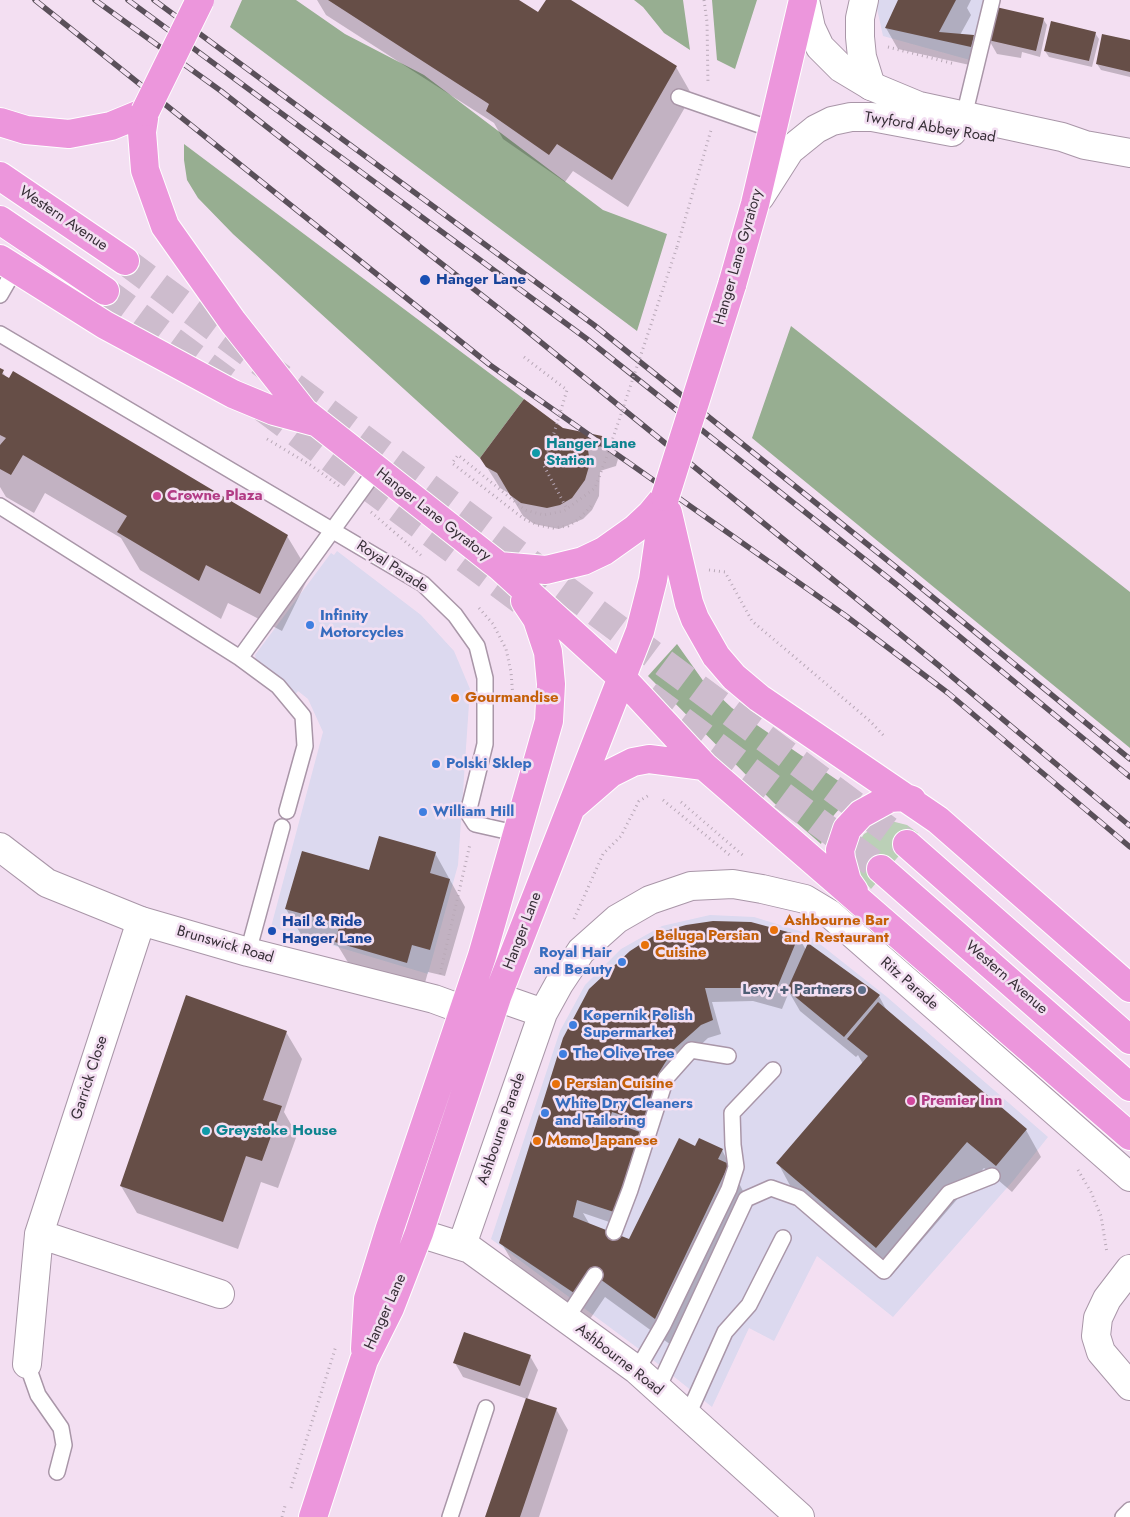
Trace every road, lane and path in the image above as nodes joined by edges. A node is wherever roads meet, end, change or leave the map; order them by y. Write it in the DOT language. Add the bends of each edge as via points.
graph roads {
  1 [pos="200,0"];
  2 [pos="704,0"];
  3 [pos="804,0"];
  4 [pos="864,0"];
  5 [pos="992,0"];
  6 [pos="883,45"];
  7 [pos="706,52"];
  8 [pos="975,69"];
  9 [pos="871,86"];
  10 [pos="679,98"];
  11 [pos="145,112"];
  12 [pos="964,116"];
  13 [pos="0,122"];
  14 [pos="712,128"];
  15 [pos="774,130"];
  16 [pos="1085,145"];
  17 [pos="1130,153"];
  18 [pos="0,176"];
  19 [pos="756,204"];
  20 [pos="0,220"];
  21 [pos="125,261"];
  22 [pos="7,264"];
  23 [pos="105,290"];
  24 [pos="0,294"];
  25 [pos="0,334"];
  26 [pos="524,358"];
  27 [pos="315,422"];
  28 [pos="376,470"];
  29 [pos="665,497"];
  30 [pos="356,499"];
  31 [pos="0,506"];
  32 [pos="591,506"];
  33 [pos="567,509"];
  34 [pos="332,529"];
  35 [pos="430,564"];
  36 [pos="499,566"];
  37 [pos="725,572"];
  38 [pos="506,649"];
  39 [pos="240,658"];
  40 [pos="623,679"];
  41 [pos="513,698"];
  42 [pos="884,736"];
  43 [pos="704,766"];
  44 [pos="651,794"];
  45 [pos="663,800"];
  46 [pos="912,800"];
  47 [pos="681,802"];
  48 [pos="572,807"];
  49 [pos="287,811"];
  50 [pos="475,824"];
  51 [pos="282,827"];
  52 [pos="515,833"];
  53 [pos="907,844"];
  54 [pos="0,848"];
  55 [pos="734,859"];
  56 [pos="751,863"];
  57 [pos="881,869"];
  58 [pos="859,899"];
  59 [pos="650,900"];
  60 [pos="141,921"];
  61 [pos="581,951"];
  62 [pos="248,952"];
  63 [pos="438,983"];
  64 [pos="1130,988"];
  65 [pos="497,997"];
  66 [pos="464,1010"];
  67 [pos="543,1013"];
  68 [pos="1130,1040"];
  69 [pos="728,1056"];
  70 [pos="773,1070"];
  71 [pos="1130,1087"];
  72 [pos="1078,1131"];
  73 [pos="1127,1134"];
  74 [pos="1105,1155"];
  75 [pos="992,1176"];
  76 [pos="1130,1177"];
  77 [pos="614,1232"];
  78 [pos="419,1233"];
  79 [pos="39,1234"];
  80 [pos="783,1238"];
  81 [pos="462,1245"];
  82 [pos="595,1275"];
  83 [pos="1124,1276"];
  84 [pos="220,1294"];
  85 [pos="566,1319"];
  86 [pos="364,1360"];
  87 [pos="27,1364"];
  88 [pos="637,1370"];
  89 [pos="1130,1386"];
  90 [pos="658,1388"];
  91 [pos="486,1408"];
  92 [pos="687,1417"];
  93 [pos="57,1472"];
  94 [pos="1130,1510"];
  95 [pos="313,1517"];
  96 [pos="450,1517"];
  97 [pos="800,1517"];
  98 [pos="1123,1517"];
  1 -- 11 [label="highway, Hanger Lane Gyratory, bridge"];
  2 -- 7 [label="path"];
  3 -- 9 [label="street, Twyford Abbey Road" via="820,47 841,68"];
  3 -- 15 [label="highway, Hanger Lane Gyratory"];
  4 -- 9 [label="street" via="860,37"];
  5 -- 8 [label="lane"];
  6 -- 8 [label="path"];
  8 -- 12 [label="lane"];
  9 -- 12 [label="street, Twyford Abbey Road" via="919,106"];
  10 -- 15 [label="lane"];
  11 -- 13 [label="highway" via="111,126 69,134 26,130"];
  11 -- 27 [label="highway, Hanger Lane Gyratory" via="142,132 145,170 165,226 233,322 294,401"];
  12 -- 16 [label="street, Twyford Abbey Road"];
  14 -- 33 [label="path, bridge" via="677,247 595,488"];
  15 -- 19 [label="highway, Hanger Lane Gyratory"];
  16 -- 17 [label="street, Twyford Abbey Road"];
  16 -- 19 [label="street, Twyford Abbey Road" via="1040,146 884,119 842,118 816,129 790,150"];
  18 -- 21 [label="highway, Western Avenue"];
  19 -- 29 [label="highway, Hanger Lane Gyratory, bridge"];
  20 -- 23 [label="highway"];
  22 -- 24 [label="lane"];
  22 -- 27 [label="highway" via="105,325 233,394 274,411"];
  25 -- 34 [label="lane, Royal Parade"];
  26 -- 33 [label="path, bridge" via="566,390 544,466"];
  27 -- 28 [label="highway, Hanger Lane Gyratory"];
  28 -- 30 [label="lane"];
  28 -- 36 [label="highway, Hanger Lane Gyratory"];
  29 -- 36 [label="highway, Hanger Lane Gyratory" via="635,529 583,561 546,570"];
  29 -- 40 [label="highway, Hanger Lane" via="650,600"];
  29 -- 46 [label="highway" via="688,603 716,656 759,698"];
  30 -- 34 [label="lane"];
  30 -- 35 [label="path"];
  31 -- 39 [label="lane"];
  32 -- 33 [label="path" via="580,519 568,526 538,525 517,513 452,463 458,455 525,510 544,515"];
  34 -- 39 [label="lane"];
  34 -- 50 [label="lane, Royal Parade" via="422,584 455,615 477,646 486,678 485,735 468,813"];
  36 -- 40 [label="highway"];
  36 -- 52 [label="highway, Hanger Lane" via="537,618 545,637 550,666 549,721"];
  37 -- 42 [label="path" via="752,621"];
  38 -- 41 [label="path"];
  39 -- 49 [label="lane" via="278,686 303,716 305,746"];
  40 -- 43 [label="highway"];
  40 -- 48 [label="highway, Hanger Lane"];
  43 -- 48 [label="highway" via="649,759 633,762 611,774"];
  43 -- 58 [label="highway"];
  44 -- 61 [label="path" via="639,801 621,836 604,854 584,895 567,936"];
  45 -- 55 [label="path"];
  46 -- 58 [label="highway" via="890,798 861,814 847,829 840,850 841,859 847,881"];
  46 -- 64 [label="highway"];
  47 -- 56 [label="path"];
  48 -- 65 [label="highway, Hanger Lane"];
  50 -- 52 [label="lane"];
  50 -- 63 [label="path"];
  51 -- 62 [label="lane"];
  52 -- 66 [label="highway, Hanger Lane"];
  53 -- 68 [label="highway"];
  54 -- 60 [label="street, Brunswick Road" via="47,883"];
  57 -- 71 [label="highway, Western Avenue"];
  58 -- 73 [label="highway"];
  59 -- 61 [label="street, Ashbourne Parade" via="617,919"];
  59 -- 72 [label="street, Ritz Parade" via="690,886 733,884 805,899 830,914"];
  60 -- 62 [label="street, Brunswick Road"];
  60 -- 79 [label="street, Garrick Close"];
  61 -- 67 [label="street, Ashbourne Parade"];
  62 -- 66 [label="street, Brunswick Road" via="434,999"];
  65 -- 67 [label="street"];
  65 -- 78 [label="highway, Hanger Lane"];
  66 -- 86 [label="highway, Hanger Lane" via="368,1299"];
  67 -- 81 [label="street, Ashbourne Parade"];
  69 -- 77 [label="lane" via="691,1050 666,1078"];
  70 -- 88 [label="lane" via="732,1113 736,1168 730,1189 663,1325"];
  72 -- 74 [label="street, Ritz Parade"];
  72 -- 83 [label="path" via="1075,1164 1101,1216 1108,1254"];
  73 -- 74 [label="street"];
  74 -- 76 [label="street, Ritz Parade"];
  75 -- 90 [label="lane" via="949,1193 884,1271 799,1198 771,1188 746,1199"];
  78 -- 81 [label="street, Ashbourne Road"];
  78 -- 86 [label="highway, Hanger Lane" via="390,1308"];
  79 -- 84 [label="street"];
  79 -- 87 [label="street, Garrick Close"];
  80 -- 92 [label="lane" via="749,1305 725,1332"];
  81 -- 85 [label="street, Ashbourne Road"];
  82 -- 85 [label="lane"];
  83 -- 89 [label="street" via="1098,1318 1096,1336 1101,1352"];
  85 -- 88 [label="street, Ashbourne Road"];
  86 -- 95 [label="highway, Hanger Lane"];
  87 -- 93 [label="lane" via="38,1395 61,1428 64,1446"];
  88 -- 90 [label="street, Ashbourne Road"];
  90 -- 92 [label="street, Ashbourne Road"];
  91 -- 96 [label="lane"];
  92 -- 97 [label="street, Ashbourne Road"];
  94 -- 98 [label="lane"];
}
